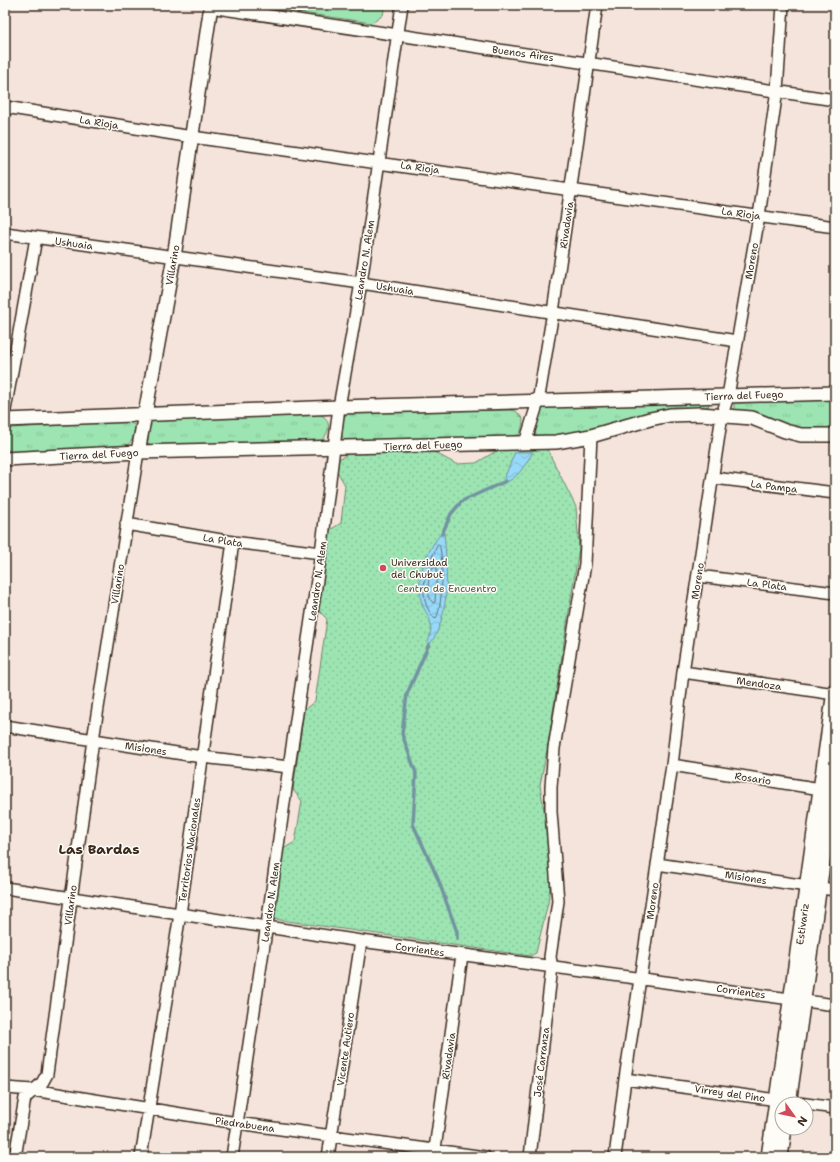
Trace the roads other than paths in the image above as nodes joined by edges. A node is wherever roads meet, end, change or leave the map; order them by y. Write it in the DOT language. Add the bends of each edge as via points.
graph roads {
  1 [pos="402,5"];
  2 [pos="597,5"];
  3 [pos="782,5"];
  4 [pos="210,6"];
  5 [pos="398,35"];
  6 [pos="589,63"];
  7 [pos="776,90"];
  8 [pos="835,100"];
  9 [pos="5,107"];
  10 [pos="192,137"];
  11 [pos="379,162"];
  12 [pos="571,188"];
  13 [pos="758,216"];
  14 [pos="835,227"];
  15 [pos="5,233"];
  16 [pos="36,238"];
  17 [pos="174,257"];
  18 [pos="361,283"];
  19 [pos="553,312"];
  20 [pos="737,341"];
  21 [pos="835,393"];
  22 [pos="728,396"];
  23 [pos="538,402"];
  24 [pos="339,407"];
  25 [pos="5,410"];
  26 [pos="144,414"];
  27 [pos="722,415"];
  28 [pos="5,420"];
  29 [pos="835,435"];
  30 [pos="590,436"];
  31 [pos="525,443"];
  32 [pos="333,448"];
  33 [pos="138,452"];
  34 [pos="5,459"];
  35 [pos="714,478"];
  36 [pos="835,493"];
  37 [pos="126,524"];
  38 [pos="233,542"];
  39 [pos="321,553"];
  40 [pos="698,576"];
  41 [pos="835,593"];
  42 [pos="683,672"];
  43 [pos="835,691"];
  44 [pos="835,694"];
  45 [pos="5,726"];
  46 [pos="93,740"];
  47 [pos="202,757"];
  48 [pos="672,765"];
  49 [pos="288,767"];
  50 [pos="835,772"];
  51 [pos="829,790"];
  52 [pos="657,864"];
  53 [pos="813,887"];
  54 [pos="5,888"];
  55 [pos="835,890"];
  56 [pos="72,898"];
  57 [pos="180,914"];
  58 [pos="267,926"];
  59 [pos="361,941"];
  60 [pos="462,955"];
  61 [pos="552,966"];
  62 [pos="640,978"];
  63 [pos="797,999"];
  64 [pos="835,1005"];
  65 [pos="625,1079"];
  66 [pos="5,1088"];
  67 [pos="33,1090"];
  68 [pos="785,1096"];
  69 [pos="774,1100"];
  70 [pos="814,1105"];
  71 [pos="150,1108"];
  72 [pos="835,1108"];
  73 [pos="237,1123"];
  74 [pos="332,1136"];
  75 [pos="775,1136"];
  76 [pos="783,1136"];
  77 [pos="435,1154"];
  78 [pos="15,1157"];
  79 [pos="142,1157"];
  80 [pos="232,1157"];
  81 [pos="328,1157"];
  82 [pos="485,1157"];
  83 [pos="530,1157"];
  84 [pos="615,1157"];
  85 [pos="769,1157"];
  86 [pos="780,1157"];
  1 -- 5 [label="street, Leandro N. Alem"];
  2 -- 6 [label="street, Rivadavia"];
  3 -- 7 [label="street, Moreno"];
  4 -- 5 [label="street, Buenos Aires"];
  4 -- 10 [label="street, Villarino"];
  5 -- 6 [label="street, Buenos Aires"];
  5 -- 11 [label="street, Leandro N. Alem"];
  6 -- 7 [label="street, Buenos Aires"];
  6 -- 12 [label="street, Rivadavia"];
  7 -- 8 [label="street, Buenos Aires"];
  7 -- 13 [label="street, Moreno"];
  9 -- 10 [label="street, La Rioja"];
  10 -- 11 [label="street, La Rioja"];
  10 -- 17 [label="street, Villarino"];
  11 -- 12 [label="street, La Rioja"];
  11 -- 18 [label="street, Leandro N. Alem"];
  12 -- 13 [label="street, La Rioja"];
  12 -- 19 [label="street, Rivadavia"];
  13 -- 14 [label="street, La Rioja"];
  13 -- 20 [label="street, Moreno"];
  15 -- 16 [label="street, Ushuaia"];
  16 -- 17 [label="street, Ushuaia"];
  16 -- 25 [label="street"];
  17 -- 18 [label="street, Ushuaia"];
  17 -- 26 [label="street, Villarino"];
  18 -- 19 [label="street, Ushuaia"];
  18 -- 24 [label="street, Leandro N. Alem"];
  19 -- 20 [label="street, Ushuaia"];
  19 -- 23 [label="street, Rivadavia"];
  20 -- 22 [label="street, Moreno"];
  21 -- 22 [label="street, Tierra del Fuego"];
  22 -- 23 [label="street, Tierra del Fuego"];
  22 -- 27 [label="street, Moreno"];
  23 -- 24 [label="street, Tierra del Fuego"];
  23 -- 31 [label="street, Rivadavia"];
  24 -- 26 [label="street, Tierra del Fuego"];
  24 -- 32 [label="street, Leandro N. Alem"];
  26 -- 28 [label="street, Tierra del Fuego"];
  26 -- 33 [label="street, Villarino"];
  27 -- 29 [label="street, Tierra del Fuego" via="752,418 801,435"];
  27 -- 30 [label="street, Tierra del Fuego" via="670,415"];
  27 -- 35 [label="street, Moreno"];
  30 -- 31 [label="street, Tierra del Fuego" via="556,442"];
  30 -- 61 [label="street, José Carranza" via="585,564 554,748 551,787 558,901 550,956"];
  31 -- 32 [label="street, Tierra del Fuego"];
  32 -- 33 [label="street, Tierra del Fuego"];
  32 -- 39 [label="street, Leandro N. Alem"];
  33 -- 34 [label="street, Tierra del Fuego"];
  33 -- 37 [label="street, Villarino"];
  35 -- 36 [label="street, La Pampa"];
  35 -- 40 [label="street, Moreno"];
  37 -- 38 [label="street, La Plata"];
  37 -- 46 [label="street, Villarino"];
  38 -- 39 [label="street, La Plata"];
  38 -- 47 [label="street, Territorios Nacionales"];
  39 -- 49 [label="street, Leandro N. Alem"];
  40 -- 41 [label="street, La Plata"];
  40 -- 42 [label="street, Moreno"];
  42 -- 44 [label="street, Mendoza"];
  42 -- 48 [label="street, Moreno"];
  43 -- 44 [label="main road, Estivariz"];
  44 -- 51 [label="main road, Estivariz"];
  45 -- 46 [label="street, Misiones"];
  46 -- 47 [label="street, Misiones"];
  46 -- 56 [label="street, Villarino"];
  47 -- 49 [label="street, Misiones"];
  47 -- 57 [label="street, Territorios Nacionales"];
  48 -- 51 [label="street, Rosario"];
  48 -- 52 [label="street, Moreno"];
  49 -- 58 [label="street, Leandro N. Alem"];
  50 -- 51 [label="main road, Estivariz"];
  51 -- 53 [label="main road, Estivariz"];
  52 -- 53 [label="street, Misiones"];
  52 -- 62 [label="street, Moreno"];
  53 -- 55 [label="street, Misiones"];
  53 -- 63 [label="main road, Estivariz"];
  54 -- 56 [label="street, Corrientes"];
  56 -- 57 [label="street, Corrientes"];
  56 -- 67 [label="street, Villarino" via="46,1074"];
  57 -- 58 [label="street, Corrientes"];
  57 -- 71 [label="street, Territorios Nacionales"];
  58 -- 59 [label="street, Corrientes"];
  58 -- 73 [label="street, Leandro N. Alem"];
  59 -- 60 [label="street, Corrientes"];
  59 -- 74 [label="street, Vicente Autiero"];
  60 -- 61 [label="street, Corrientes"];
  60 -- 77 [label="street, Rivadavia"];
  61 -- 62 [label="street, Corrientes"];
  61 -- 83 [label="street, José Carranza"];
  62 -- 63 [label="street, Corrientes"];
  62 -- 65 [label="street, Moreno"];
  63 -- 64 [label="street, Corrientes"];
  63 -- 68 [label="main road, Estivariz"];
  65 -- 69 [label="street, Virrey del Pino"];
  65 -- 84 [label="street, Moreno"];
  66 -- 67 [label="street, Piedrabuena"];
  67 -- 71 [label="street, Piedrabuena"];
  67 -- 78 [label="street, Villarino" via="25,1098 22,1106"];
  70 -- 72 [label="street, Virrey del Pino"];
  71 -- 73 [label="street, Piedrabuena"];
  71 -- 79 [label="street, Territorios Nacionales"];
  73 -- 74 [label="street, Piedrabuena"];
  73 -- 80 [label="street, Leandro N. Alem"];
  74 -- 77 [label="street, Piedrabuena"];
  74 -- 81 [label="street, Vicente Autiero"];
  75 -- 85 [label="main road, Estivariz"];
  76 -- 86 [label="main road"];
  77 -- 82 [label="street, Piedrabuena"];
}
